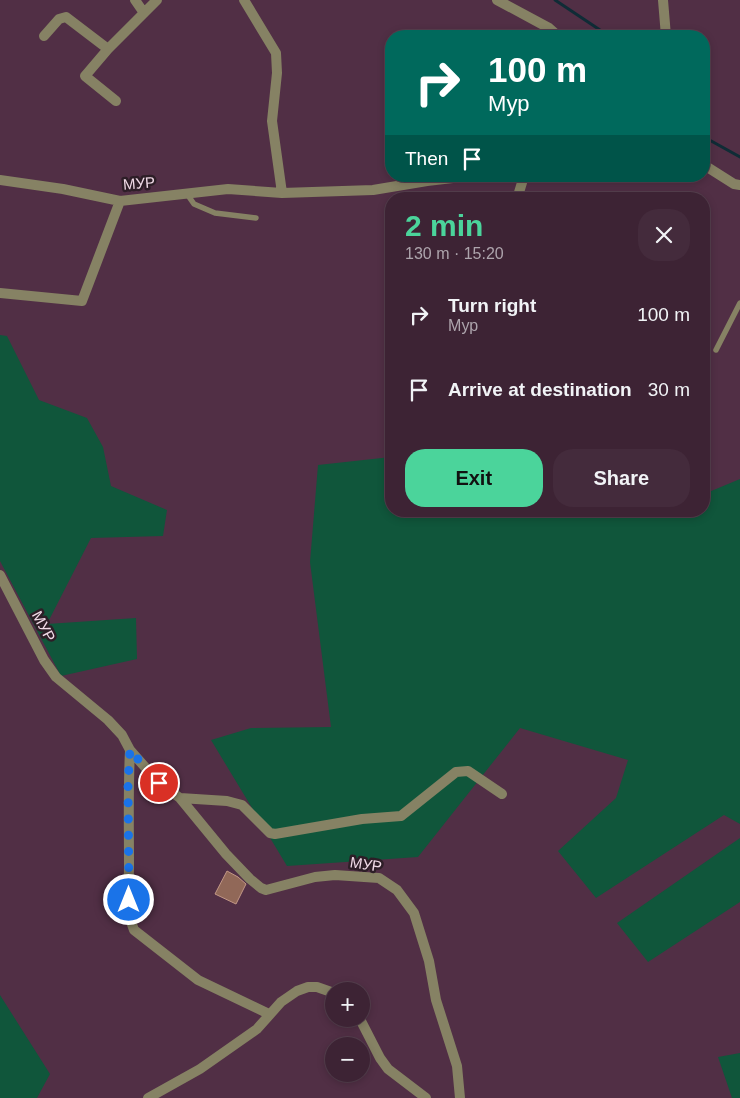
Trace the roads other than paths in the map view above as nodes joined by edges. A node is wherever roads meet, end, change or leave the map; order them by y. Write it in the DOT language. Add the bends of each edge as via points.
graph roads {
  1 [pos="136,0"];
  2 [pos="157,0"];
  3 [pos="244,0"];
  4 [pos="497,0"];
  5 [pos="663,0"];
  6 [pos="144,13"];
  7 [pos="551,30"];
  8 [pos="666,30"];
  9 [pos="44,36"];
  10 [pos="108,49"];
  11 [pos="116,102"];
  12 [pos="710,169"];
  13 [pos="0,180"];
  14 [pos="422,182"];
  15 [pos="740,185"];
  16 [pos="187,194"];
  17 [pos="282,194"];
  18 [pos="120,201"];
  19 [pos="256,218"];
  20 [pos="0,293"];
  21 [pos="740,303"];
  22 [pos="716,350"];
  23 [pos="0,575"];
  24 [pos="130,750"];
  25 [pos="502,794"];
  26 [pos="180,798"];
  27 [pos="325,990"];
  28 [pos="269,1014"];
  29 [pos="364,1027"];
  30 [pos="148,1098"];
  31 [pos="426,1098"];
  32 [pos="460,1098"];
  1 -- 6 [label="street"];
  2 -- 6 [label="street"];
  3 -- 17 [label="street" via="276,53 278,73 272,122"];
  4 -- 7 [label="street"];
  5 -- 8 [label="street"];
  6 -- 10 [label="street"];
  9 -- 10 [label="street" via="59,19 66,17"];
  10 -- 11 [label="street" via="85,76"];
  12 -- 15 [label="street"];
  13 -- 18 [label="street, МУР"];
  14 -- 17 [label="street, МУР" via="373,190"];
  16 -- 17 [label="street, МУР" via="228,189"];
  16 -- 18 [label="street, МУР"];
  16 -- 19 [label="lane" via="194,204 215,213"];
  18 -- 20 [label="street" via="82,301"];
  21 -- 22 [label="lane"];
  23 -- 24 [label="street, МУР" via="56,678 108,720"];
  24 -- 26 [label="street, МУР" via="159,783"];
  24 -- 28 [label="street" via="129,900 134,930 198,980"];
  25 -- 26 [label="street" via="468,771 461,770 401,816 362,818 275,834 270,833 242,805"];
  26 -- 32 [label="street, МУР" via="226,854 261,888 266,890 335,875 379,878 398,890 414,914 430,961 436,1000 457,1066"];
  27 -- 28 [label="street" via="308,987 297,991"];
  28 -- 30 [label="street" via="257,1029 225,1052"];
  29 -- 31 [label="street" via="388,1069"];
}
